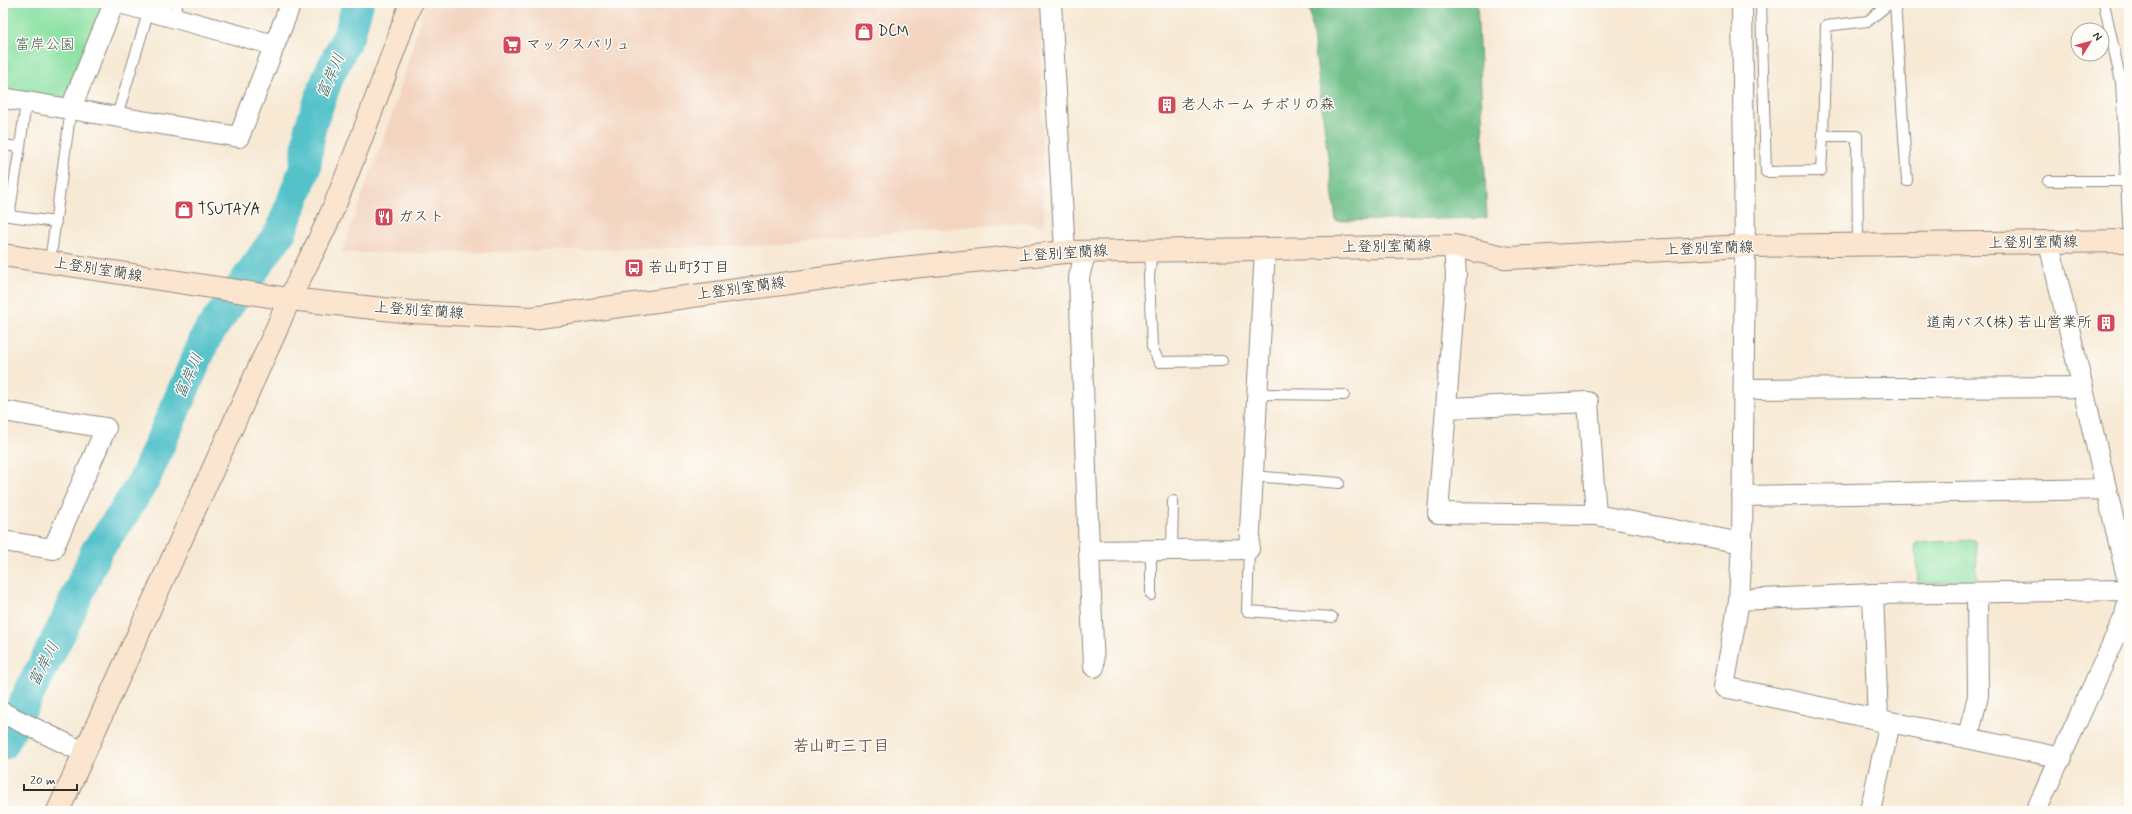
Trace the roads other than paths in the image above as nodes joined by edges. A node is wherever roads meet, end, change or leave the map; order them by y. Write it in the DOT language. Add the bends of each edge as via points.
graph roads {
  1 [pos="114,3"];
  2 [pos="120,3"];
  3 [pos="290,3"];
  4 [pos="411,3"];
  5 [pos="1051,3"];
  6 [pos="1742,3"];
  7 [pos="1760,3"];
  8 [pos="1890,3"];
  9 [pos="1895,3"];
  10 [pos="2104,3"];
  11 [pos="149,10"];
  12 [pos="176,10"];
  13 [pos="274,45"];
  14 [pos="3,98"];
  15 [pos="26,102"];
  16 [pos="71,108"];
  17 [pos="117,116"];
  18 [pos="1824,136"];
  19 [pos="3,145"];
  20 [pos="20,147"];
  21 [pos="1908,181"];
  22 [pos="2048,181"];
  23 [pos="2126,181"];
  24 [pos="56,222"];
  25 [pos="2129,240"];
  26 [pos="2049,243"];
  27 [pos="1858,245"];
  28 [pos="1454,246"];
  29 [pos="1745,246"];
  30 [pos="1265,249"];
  31 [pos="1152,250"];
  32 [pos="1076,252"];
  33 [pos="3,255"];
  34 [pos="50,262"];
  35 [pos="289,299"];
  36 [pos="1222,361"];
  37 [pos="2084,387"];
  38 [pos="1744,389"];
  39 [pos="1257,394"];
  40 [pos="1344,395"];
  41 [pos="1447,408"];
  42 [pos="3,411"];
  43 [pos="1253,476"];
  44 [pos="1339,483"];
  45 [pos="2106,489"];
  46 [pos="1742,496"];
  47 [pos="1173,501"];
  48 [pos="1596,515"];
  49 [pos="3,541"];
  50 [pos="1742,543"];
  51 [pos="1249,549"];
  52 [pos="1151,550"];
  53 [pos="1172,550"];
  54 [pos="1089,551"];
  55 [pos="2129,586"];
  56 [pos="2129,590"];
  57 [pos="1977,593"];
  58 [pos="1873,594"];
  59 [pos="1151,595"];
  60 [pos="2129,595"];
  61 [pos="1739,600"];
  62 [pos="1332,617"];
  63 [pos="1094,667"];
  64 [pos="4,713"];
  65 [pos="1884,722"];
  66 [pos="1968,737"];
  67 [pos="85,752"];
  68 [pos="2062,758"];
  69 [pos="58,811"];
  70 [pos="1870,811"];
  71 [pos="2036,811"];
  1 -- 16 [label="street"];
  2 -- 11 [label="street"];
  3 -- 13 [label="street"];
  4 -- 35 [label="main road" via="356,153 329,218"];
  5 -- 32 [label="street"];
  6 -- 29 [label="street"];
  7 -- 18 [label="lane" via="1766,172 1821,171"];
  8 -- 18 [label="lane" via="1868,21 1826,26"];
  9 -- 21 [label="lane"];
  10 -- 23 [label="lane" via="2121,82"];
  11 -- 12 [label="street"];
  11 -- 17 [label="lane"];
  12 -- 13 [label="street"];
  13 -- 17 [label="street" via="239,137"];
  14 -- 15 [label="street"];
  15 -- 16 [label="street"];
  15 -- 20 [label="lane"];
  16 -- 17 [label="street"];
  16 -- 24 [label="lane"];
  18 -- 27 [label="lane" via="1857,136"];
  19 -- 20 [label="lane"];
  20 -- 24 [label="lane" via="9,216"];
  22 -- 23 [label="lane"];
  23 -- 25 [label="lane"];
  24 -- 34 [label="lane"];
  25 -- 26 [label="main road, 上登別室蘭線"];
  26 -- 27 [label="main road, 上登別室蘭線"];
  26 -- 37 [label="street"];
  27 -- 29 [label="main road, 上登別室蘭線"];
  28 -- 29 [label="main road, 上登別室蘭線" via="1509,258"];
  28 -- 30 [label="main road, 上登別室蘭線"];
  28 -- 41 [label="street" via="1456,276"];
  29 -- 38 [label="street"];
  30 -- 31 [label="main road, 上登別室蘭線"];
  30 -- 39 [label="street"];
  31 -- 32 [label="main road, 上登別室蘭線"];
  31 -- 36 [label="lane" via="1149,276 1152,347 1159,362"];
  32 -- 35 [label="main road, 上登別室蘭線" via="891,269 532,318 412,312"];
  32 -- 54 [label="street"];
  33 -- 34 [label="main road, 上登別室蘭線"];
  34 -- 35 [label="main road, 上登別室蘭線"];
  35 -- 67 [label="main road"];
  37 -- 38 [label="street"];
  37 -- 45 [label="street"];
  38 -- 46 [label="street"];
  39 -- 40 [label="lane"];
  39 -- 43 [label="street"];
  41 -- 48 [label="street" via="1588,402"];
  41 -- 48 [label="street" via="1438,512"];
  42 -- 49 [label="street" via="106,428 53,549"];
  43 -- 44 [label="lane"];
  43 -- 51 [label="street"];
  45 -- 46 [label="street"];
  45 -- 55 [label="street"];
  46 -- 50 [label="street"];
  47 -- 53 [label="lane"];
  48 -- 50 [label="street"];
  50 -- 61 [label="street"];
  51 -- 53 [label="street"];
  51 -- 62 [label="lane" via="1247,611"];
  52 -- 53 [label="street"];
  52 -- 54 [label="street"];
  52 -- 59 [label="lane"];
  54 -- 63 [label="street"];
  56 -- 57 [label="street"];
  57 -- 58 [label="street"];
  57 -- 66 [label="street" via="1978,696"];
  58 -- 61 [label="street"];
  58 -- 65 [label="street"];
  60 -- 68 [label="street" via="2125,616"];
  61 -- 65 [label="street" via="1724,687"];
  64 -- 67 [label="street"];
  65 -- 66 [label="street"];
  65 -- 70 [label="street"];
  66 -- 68 [label="street"];
  67 -- 69 [label="main road"];
  68 -- 71 [label="street"];
}
